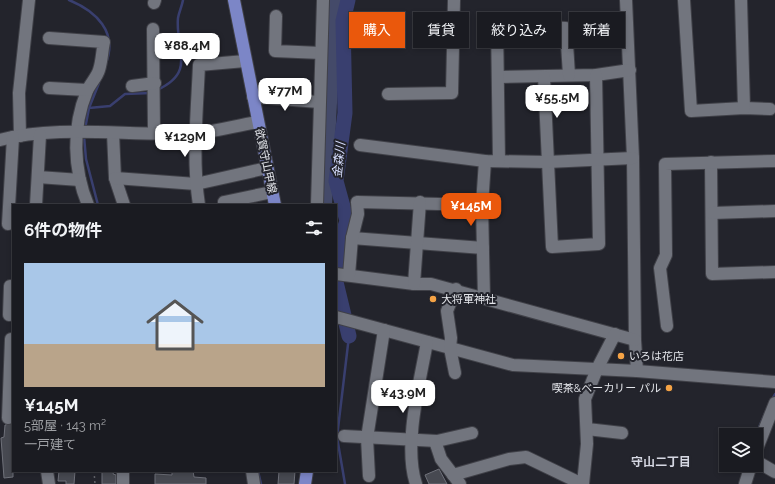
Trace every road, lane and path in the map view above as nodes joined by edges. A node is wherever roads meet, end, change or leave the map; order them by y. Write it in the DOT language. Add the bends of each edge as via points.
graph roads {
  1 [pos="30,0"];
  2 [pos="234,0"];
  3 [pos="323,0"];
  4 [pos="454,0"];
  5 [pos="626,0"];
  6 [pos="684,0"];
  7 [pos="741,0"];
  8 [pos="276,16"];
  9 [pos="153,29"];
  10 [pos="49,38"];
  11 [pos="321,53"];
  12 [pos="245,61"];
  13 [pos="630,70"];
  14 [pos="596,75"];
  15 [pos="569,76"];
  16 [pos="498,77"];
  17 [pos="544,77"];
  18 [pos="155,83"];
  19 [pos="132,86"];
  20 [pos="49,88"];
  21 [pos="87,90"];
  22 [pos="388,94"];
  23 [pos="253,97"];
  24 [pos="319,102"];
  25 [pos="744,108"];
  26 [pos="770,109"];
  27 [pos="258,122"];
  28 [pos="82,133"];
  29 [pos="113,133"];
  30 [pos="154,133"];
  31 [pos="196,133"];
  32 [pos="40,135"];
  33 [pos="17,136"];
  34 [pos="0,140"];
  35 [pos="360,145"];
  36 [pos="633,158"];
  37 [pos="596,159"];
  38 [pos="485,161"];
  39 [pos="499,161"];
  40 [pos="775,161"];
  41 [pos="547,162"];
  42 [pos="711,162"];
  43 [pos="267,168"];
  44 [pos="38,177"];
  45 [pos="115,178"];
  46 [pos="80,180"];
  47 [pos="196,184"];
  48 [pos="272,192"];
  49 [pos="420,202"];
  50 [pos="36,204"];
  51 [pos="88,204"];
  52 [pos="124,204"];
  53 [pos="199,204"];
  54 [pos="225,204"];
  55 [pos="275,204"];
  56 [pos="317,204"];
  57 [pos="482,205"];
  58 [pos="775,211"];
  59 [pos="712,213"];
  60 [pos="7,224"];
  61 [pos="352,238"];
  62 [pos="417,243"];
  63 [pos="483,248"];
  64 [pos="775,272"];
  65 [pos="337,274"];
  66 [pos="349,275"];
  67 [pos="414,284"];
  68 [pos="8,286"];
  69 [pos="456,289"];
  70 [pos="484,298"];
  71 [pos="9,315"];
  72 [pos="337,317"];
  73 [pos="667,326"];
  74 [pos="380,329"];
  75 [pos="615,334"];
  76 [pos="11,339"];
  77 [pos="635,340"];
  78 [pos="427,342"];
  79 [pos="450,348"];
  80 [pos="597,369"];
  81 [pos="638,371"];
  82 [pos="455,373"];
  83 [pos="775,382"];
  84 [pos="775,403"];
  85 [pos="7,418"];
  86 [pos="587,429"];
  87 [pos="472,433"];
  88 [pos="622,433"];
  89 [pos="763,433"];
  90 [pos="344,436"];
  91 [pos="367,438"];
  92 [pos="411,440"];
  93 [pos="435,441"];
  94 [pos="763,465"];
  95 [pos="47,472"];
  96 [pos="94,472"];
  97 [pos="123,472"];
  98 [pos="252,472"];
  99 [pos="307,472"];
  100 [pos="749,472"];
  101 [pos="775,472"];
  102 [pos="369,476"];
  103 [pos="456,479"];
  104 [pos="49,484"];
  105 [pos="95,484"];
  106 [pos="123,484"];
  107 [pos="254,484"];
  108 [pos="305,484"];
  109 [pos="416,484"];
  110 [pos="582,484"];
  111 [pos="745,484"];
  1 -- 33 [label="street" via="19,93"];
  2 -- 12 [label="main road, 欲賀守山甲線"];
  3 -- 11 [label="street"];
  4 -- 22 [label="street" via="452,93"];
  5 -- 13 [label="street"];
  6 -- 25 [label="street" via="691,112"];
  7 -- 25 [label="street"];
  8 -- 11 [label="street" via="276,50"];
  9 -- 18 [label="street"];
  10 -- 21 [label="street" via="104,42 99,70"];
  11 -- 24 [label="street"];
  12 -- 23 [label="main road, 欲賀守山甲線"];
  12 -- 31 [label="street" via="199,65"];
  13 -- 14 [label="street"];
  13 -- 36 [label="street"];
  14 -- 15 [label="street"];
  14 -- 37 [label="street"];
  15 -- 16 [label="street" via="566,28 497,24"];
  15 -- 17 [label="street"];
  16 -- 17 [label="street"];
  16 -- 39 [label="street"];
  17 -- 41 [label="street"];
  18 -- 19 [label="street"];
  18 -- 30 [label="street"];
  20 -- 21 [label="street"];
  21 -- 28 [label="street" via="81,110"];
  23 -- 24 [label="street"];
  23 -- 27 [label="main road, 欲賀守山甲線"];
  24 -- 56 [label="street"];
  25 -- 26 [label="street"];
  27 -- 31 [label="street"];
  27 -- 43 [label="main road, 欲賀守山甲線"];
  28 -- 29 [label="street"];
  28 -- 32 [label="street"];
  28 -- 46 [label="street" via="77,166"];
  29 -- 30 [label="street"];
  29 -- 45 [label="street"];
  30 -- 31 [label="street"];
  31 -- 47 [label="street"];
  32 -- 33 [label="street"];
  32 -- 44 [label="street"];
  33 -- 34 [label="street"];
  33 -- 60 [label="street"];
  35 -- 38 [label="street"];
  36 -- 37 [label="street"];
  36 -- 77 [label="street"];
  37 -- 41 [label="street"];
  37 -- 41 [label="street" via="599,244 552,247"];
  38 -- 39 [label="street"];
  38 -- 57 [label="street"];
  39 -- 41 [label="street"];
  40 -- 42 [label="street"];
  42 -- 59 [label="street"];
  42 -- 73 [label="street" via="665,164 666,255 660,268"];
  43 -- 47 [label="street"];
  43 -- 48 [label="main road, 欲賀守山甲線"];
  44 -- 46 [label="street"];
  44 -- 50 [label="street"];
  45 -- 47 [label="street"];
  45 -- 52 [label="street"];
  46 -- 51 [label="street"];
  47 -- 53 [label="street"];
  48 -- 54 [label="street" via="224,202"];
  48 -- 55 [label="main road, 欲賀守山甲線"];
  49 -- 57 [label="street"];
  49 -- 61 [label="street" via="357,202 358,214"];
  49 -- 62 [label="street"];
  57 -- 63 [label="street"];
  58 -- 59 [label="street"];
  59 -- 64 [label="street" via="712,274"];
  61 -- 62 [label="street"];
  61 -- 66 [label="street"];
  62 -- 63 [label="street"];
  62 -- 67 [label="street"];
  63 -- 70 [label="street"];
  65 -- 66 [label="street"];
  66 -- 67 [label="street"];
  67 -- 69 [label="street" via="431,284"];
  68 -- 71 [label="street"];
  69 -- 70 [label="street"];
  69 -- 79 [label="street" via="447,311"];
  70 -- 75 [label="street"];
  72 -- 74 [label="street"];
  74 -- 78 [label="street"];
  74 -- 91 [label="street"];
  75 -- 77 [label="street"];
  75 -- 80 [label="street"];
  76 -- 85 [label="street"];
  77 -- 81 [label="street"];
  78 -- 79 [label="street"];
  78 -- 92 [label="street"];
  79 -- 80 [label="street" via="513,365"];
  79 -- 82 [label="street"];
  80 -- 81 [label="street"];
  80 -- 86 [label="street" via="585,399"];
  81 -- 83 [label="street"];
  84 -- 89 [label="street"];
  86 -- 88 [label="street"];
  86 -- 110 [label="street"];
  87 -- 93 [label="street"];
  90 -- 91 [label="street"];
  91 -- 92 [label="street"];
  91 -- 102 [label="street"];
  92 -- 93 [label="street"];
  92 -- 109 [label="street"];
  93 -- 103 [label="street" via="441,459"];
  94 -- 101 [label="street"];
  95 -- 104 [label="street"];
  96 -- 105 [label="path"];
  97 -- 106 [label="street"];
  98 -- 107 [label="street"];
  99 -- 108 [label="main road"];
  100 -- 111 [label="street"];
  103 -- 110 [label="street" via="509,459 526,456"];
}
